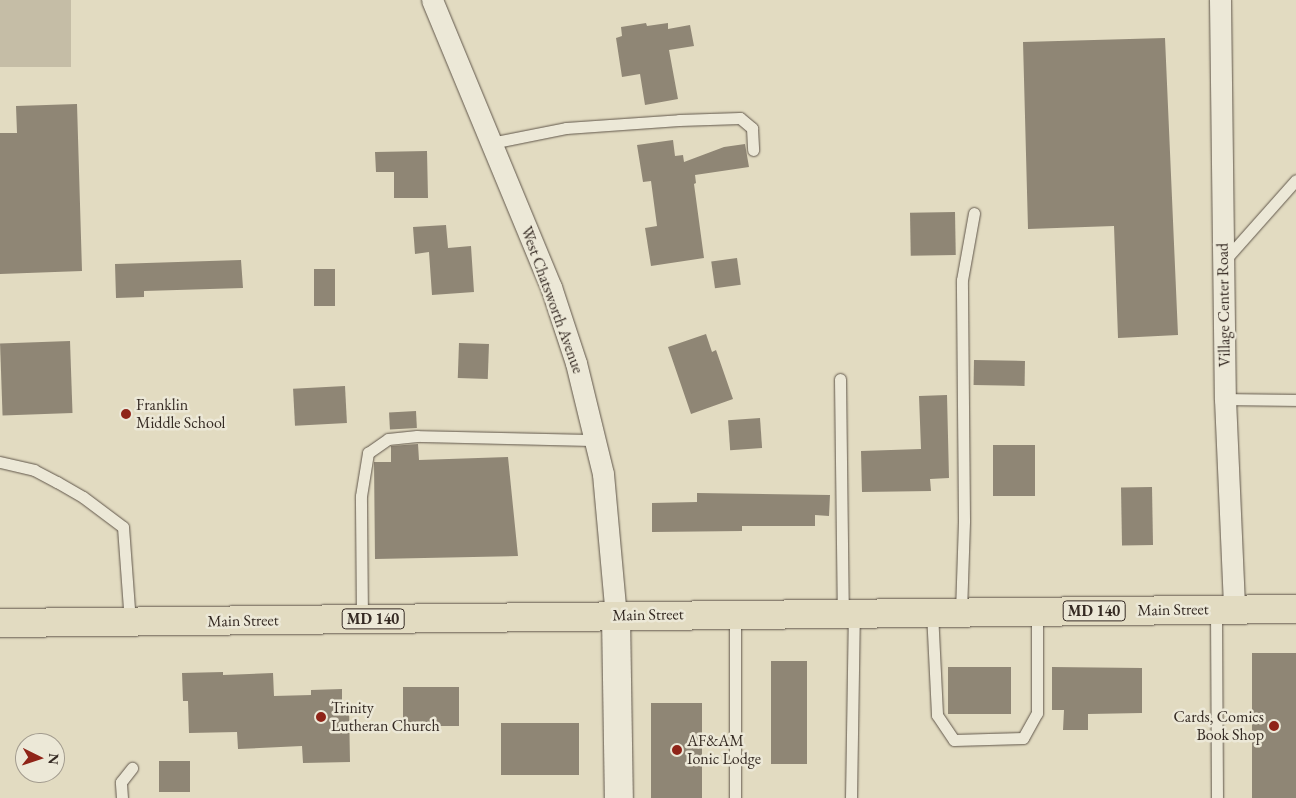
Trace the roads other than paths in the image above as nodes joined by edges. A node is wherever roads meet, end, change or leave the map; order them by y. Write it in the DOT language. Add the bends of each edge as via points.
graph roads {
  1 [pos="432,0"];
  2 [pos="1220,0"];
  3 [pos="491,142"];
  4 [pos="753,150"];
  5 [pos="1296,180"];
  6 [pos="974,213"];
  7 [pos="1223,263"];
  8 [pos="840,379"];
  9 [pos="1225,399"];
  10 [pos="1296,400"];
  11 [pos="596,440"];
  12 [pos="0,462"];
  13 [pos="1296,609"];
  14 [pos="1225,610"];
  15 [pos="932,612"];
  16 [pos="961,612"];
  17 [pos="1037,612"];
  18 [pos="849,613"];
  19 [pos="735,614"];
  20 [pos="616,616"];
  21 [pos="362,619"];
  22 [pos="130,622"];
  23 [pos="0,623"];
  24 [pos="132,768"];
  25 [pos="122,798"];
  26 [pos="620,798"];
  27 [pos="735,798"];
  28 [pos="851,798"];
  29 [pos="1218,798"];
  1 -- 3 [label="street, West Chatsworth Avenue"];
  2 -- 7 [label="street, Village Center Road"];
  3 -- 4 [label="lane" via="566,128 740,118 752,128"];
  3 -- 11 [label="street, West Chatsworth Avenue" via="551,287 576,363"];
  5 -- 7 [label="lane"];
  6 -- 16 [label="lane" via="962,280 964,520"];
  7 -- 9 [label="street, Village Center Road"];
  8 -- 18 [label="lane"];
  9 -- 10 [label="lane"];
  9 -- 14 [label="street, Village Center Road"];
  11 -- 20 [label="street, West Chatsworth Avenue" via="603,474"];
  11 -- 21 [label="lane" via="417,436 388,439 368,453 361,496"];
  12 -- 22 [label="lane" via="34,470 57,482 123,527"];
  13 -- 14 [label="main road, Main Street / MD 140"];
  14 -- 17 [label="main road, Main Street / MD 140"];
  14 -- 29 [label="lane"];
  15 -- 16 [label="main road, Main Street / MD 140"];
  15 -- 17 [label="lane" via="937,716 954,740 1023,738 1037,713"];
  15 -- 18 [label="main road, Main Street / MD 140"];
  16 -- 17 [label="main road, Main Street / MD 140"];
  18 -- 19 [label="main road, Main Street / MD 140"];
  18 -- 28 [label="lane"];
  19 -- 20 [label="main road, Main Street / MD 140"];
  19 -- 27 [label="lane"];
  20 -- 21 [label="main road, Main Street / MD 140"];
  20 -- 26 [label="street"];
  21 -- 22 [label="main road, Main Street / MD 140"];
  22 -- 23 [label="main road, Main Street / MD 140"];
  24 -- 25 [label="lane" via="120,782"];
}
